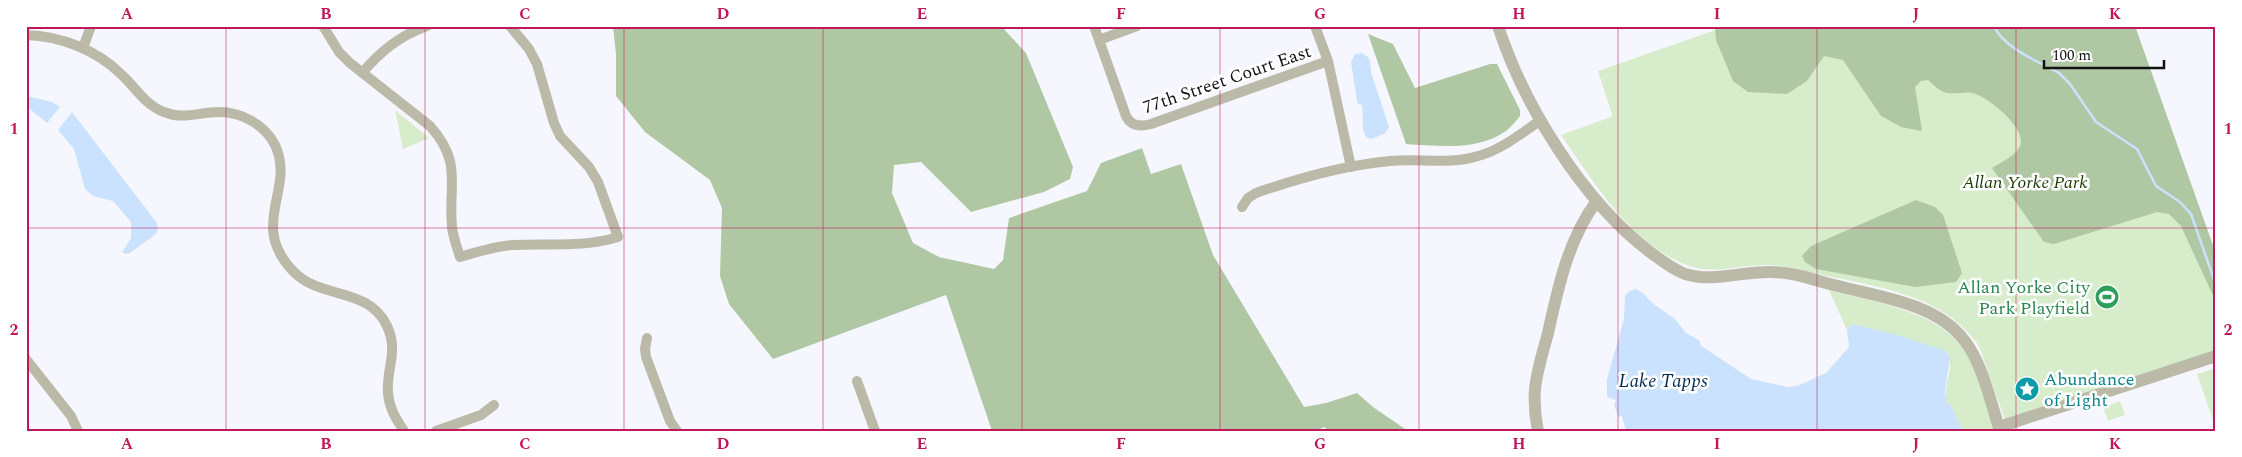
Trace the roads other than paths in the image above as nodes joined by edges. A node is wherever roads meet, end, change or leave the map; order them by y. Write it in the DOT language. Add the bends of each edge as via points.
graph roads {
  1 [pos="91,26"];
  2 [pos="323,26"];
  3 [pos="427,26"];
  4 [pos="510,26"];
  5 [pos="1094,26"];
  6 [pos="1137,26"];
  7 [pos="1315,26"];
  8 [pos="1498,26"];
  9 [pos="26,35"];
  10 [pos="1099,40"];
  11 [pos="83,48"];
  12 [pos="1328,61"];
  13 [pos="362,73"];
  14 [pos="1542,120"];
  15 [pos="1351,167"];
  16 [pos="1596,202"];
  17 [pos="1242,207"];
  18 [pos="647,338"];
  19 [pos="2216,356"];
  20 [pos="26,359"];
  21 [pos="857,382"];
  22 [pos="494,405"];
  23 [pos="2000,429"];
  24 [pos="78,431"];
  25 [pos="404,431"];
  26 [pos="436,431"];
  27 [pos="678,431"];
  28 [pos="875,431"];
  29 [pos="1538,431"];
  1 -- 11 [label="street"];
  2 -- 13 [label="street" via="340,52"];
  3 -- 13 [label="street" via="388,45"];
  4 -- 13 [label="street" via="537,64 560,136 589,167 598,182 618,237 582,244 496,246 460,257 452,230 453,172 445,146 430,126"];
  5 -- 10 [label="street"];
  6 -- 10 [label="street"];
  7 -- 12 [label="street"];
  8 -- 14 [label="street" via="1515,72"];
  9 -- 11 [label="street" via="61,40"];
  10 -- 12 [label="street, 77th Street Court East" via="1126,116 1137,126 1151,124"];
  11 -- 25 [label="street" via="111,65 148,103 163,112 184,117 228,112 248,118 263,130 275,146 281,167 272,222 281,254 293,271 307,282 360,299 384,320 393,345 389,401"];
  12 -- 15 [label="street"];
  14 -- 15 [label="street" via="1478,156 1453,160 1392,160"];
  14 -- 16 [label="street"];
  15 -- 17 [label="street" via="1292,180 1256,193"];
  16 -- 23 [label="street" via="1640,245 1684,273 1716,278 1783,272 1903,303 1934,316 1957,332 1969,347"];
  16 -- 29 [label="street" via="1574,240 1551,320 1535,390"];
  18 -- 27 [label="street" via="646,356 670,421"];
  19 -- 23 [label="street"];
  20 -- 24 [label="street" via="71,416"];
  21 -- 28 [label="street"];
  22 -- 26 [label="street" via="481,415"];
}
